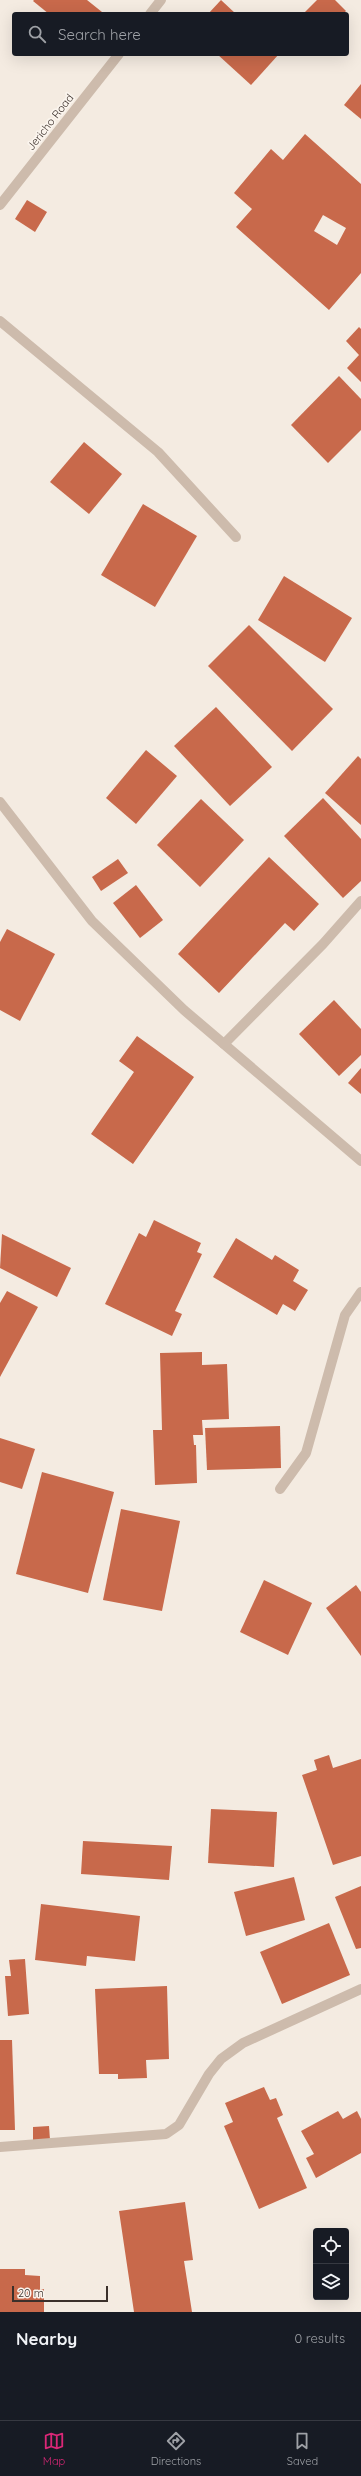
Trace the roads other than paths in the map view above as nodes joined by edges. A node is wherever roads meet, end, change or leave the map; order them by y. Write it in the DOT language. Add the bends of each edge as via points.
graph roads {
  1 [pos="161,0"];
  2 [pos="152,12"];
  3 [pos="117,56"];
  4 [pos="0,205"];
  5 [pos="0,321"];
  6 [pos="236,537"];
  7 [pos="0,802"];
  8 [pos="361,901"];
  9 [pos="224,1044"];
  10 [pos="361,1161"];
  11 [pos="361,1292"];
  12 [pos="280,1489"];
  13 [pos="361,1989"];
  14 [pos="0,2147"];
  1 -- 2 [label="street"];
  3 -- 4 [label="street, Jericho Road"];
  5 -- 6 [label="street" via="158,452"];
  7 -- 9 [label="street" via="92,921 184,1010"];
  8 -- 9 [label="street" via="323,944"];
  9 -- 10 [label="street"];
  11 -- 12 [label="street" via="345,1315 306,1453"];
  13 -- 14 [label="street" via="243,2043 221,2059 209,2074 179,2125 166,2134"];
}
